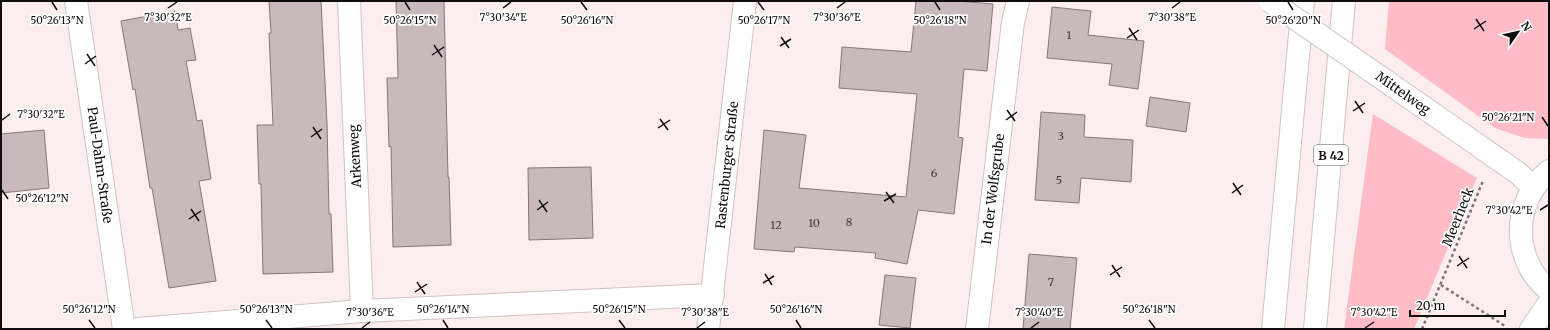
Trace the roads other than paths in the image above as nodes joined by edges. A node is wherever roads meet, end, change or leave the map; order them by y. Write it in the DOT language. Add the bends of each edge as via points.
graph roads {
  1 [pos="76,1"];
  2 [pos="349,1"];
  3 [pos="745,1"];
  4 [pos="1018,1"];
  5 [pos="1270,1"];
  6 [pos="1303,1"];
  7 [pos="1344,1"];
  8 [pos="1549,171"];
  9 [pos="1533,187"];
  10 [pos="1549,290"];
  11 [pos="713,294"];
  12 [pos="1549,303"];
  13 [pos="362,311"];
  14 [pos="124,329"];
  15 [pos="138,329"];
  16 [pos="708,329"];
  17 [pos="976,329"];
  18 [pos="1273,329"];
  19 [pos="1315,329"];
  20 [pos="1531,329"];
  1 -- 14 [label="main road, Paul-Dahm-Straße"];
  2 -- 13 [label="main road, Arkenweg"];
  3 -- 11 [label="main road, Rastenburger Straße"];
  4 -- 17 [label="main road, In der Wolfsgrube" via="1013,22"];
  5 -- 9 [label="main road, Mittelweg, bridge" via="1494,156"];
  6 -- 18 [label="main road"];
  7 -- 19 [label="main road, B 42"];
  8 -- 9 [label="main road"];
  9 -- 10 [label="main road" via="1522,216 1521,246 1533,274"];
  11 -- 13 [label="main road"];
  11 -- 16 [label="main road, Rastenburger Straße"];
  12 -- 20 [label="main road"];
  13 -- 15 [label="main road"];
}
